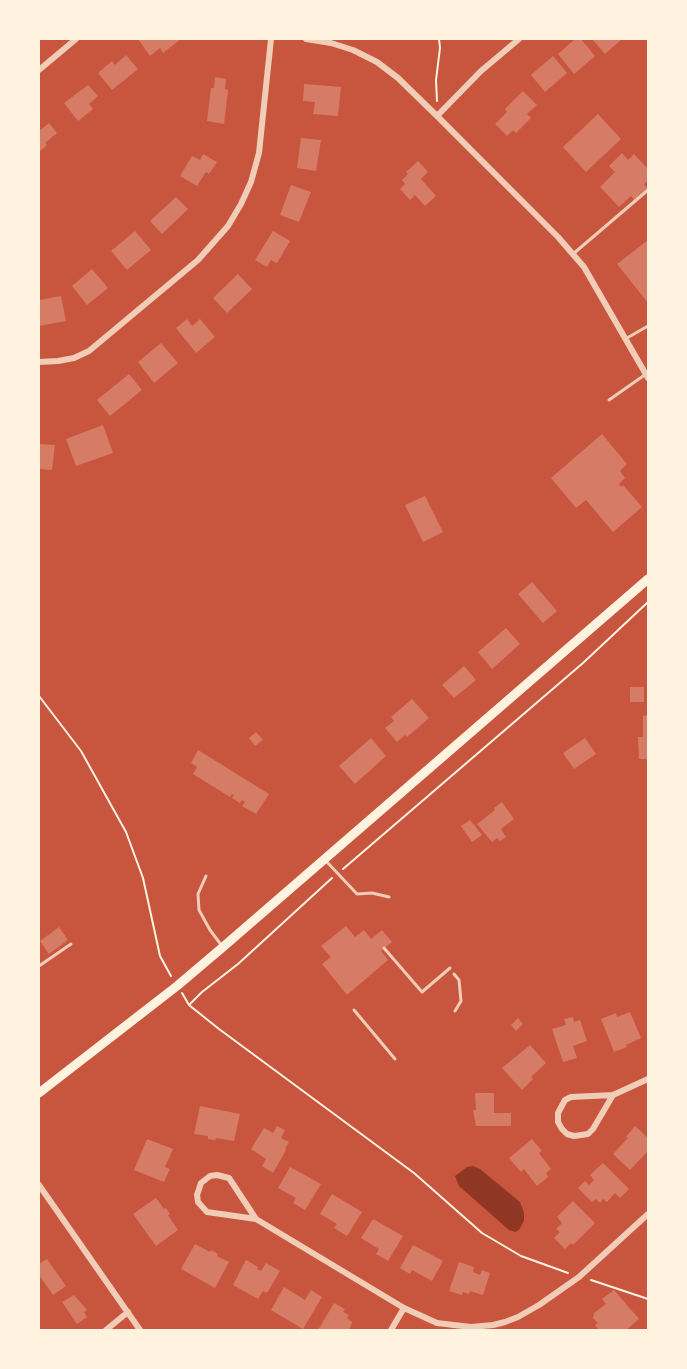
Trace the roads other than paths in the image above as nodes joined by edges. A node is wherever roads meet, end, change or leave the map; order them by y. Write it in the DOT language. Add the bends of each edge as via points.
graph roads {
  1 [pos="76,39"];
  2 [pos="271,39"];
  3 [pos="306,39"];
  4 [pos="519,39"];
  5 [pos="39,70"];
  6 [pos="437,116"];
  7 [pos="648,190"];
  8 [pos="573,254"];
  9 [pos="648,326"];
  10 [pos="626,339"];
  11 [pos="39,362"];
  12 [pos="647,376"];
  13 [pos="609,399"];
  14 [pos="648,579"];
  15 [pos="325,860"];
  16 [pos="206,876"];
  17 [pos="389,897"];
  18 [pos="71,944"];
  19 [pos="223,947"];
  20 [pos="384,948"];
  21 [pos="39,966"];
  22 [pos="450,968"];
  23 [pos="454,974"];
  24 [pos="354,1010"];
  25 [pos="455,1011"];
  26 [pos="395,1059"];
  27 [pos="648,1078"];
  28 [pos="39,1093"];
  29 [pos="613,1095"];
  30 [pos="39,1185"];
  31 [pos="648,1214"];
  32 [pos="256,1219"];
  33 [pos="404,1308"];
  34 [pos="128,1312"];
  35 [pos="106,1330"];
  36 [pos="140,1330"];
  37 [pos="391,1330"];
  1 -- 5 [label="street"];
  2 -- 11 [label="street" via="259,153 251,182 228,226 198,260 88,351 74,358"];
  3 -- 6 [label="street" via="353,50 377,62"];
  4 -- 6 [label="street"];
  6 -- 8 [label="street"];
  7 -- 8 [label="lane"];
  8 -- 10 [label="street" via="596,284"];
  9 -- 10 [label="lane"];
  10 -- 12 [label="street"];
  12 -- 13 [label="lane"];
  14 -- 15 [label="main road"];
  15 -- 17 [label="lane" via="357,894"];
  15 -- 19 [label="main road"];
  16 -- 19 [label="lane" via="198,894 200,910"];
  18 -- 21 [label="lane"];
  19 -- 28 [label="main road"];
  20 -- 22 [label="lane" via="422,992"];
  23 -- 25 [label="lane" via="459,980 461,1001"];
  24 -- 26 [label="lane"];
  27 -- 29 [label="street"];
  29 -- 29 [label="street" via="564,1100 558,1113 562,1129 574,1136 588,1134"];
  30 -- 34 [label="street"];
  31 -- 33 [label="street" via="579,1277 518,1317 493,1325 450,1326"];
  32 -- 32 [label="street" via="229,1178 217,1174 201,1183 198,1202 207,1212"];
  32 -- 33 [label="street"];
  33 -- 37 [label="street"];
  34 -- 35 [label="street"];
  34 -- 36 [label="street"];
}
